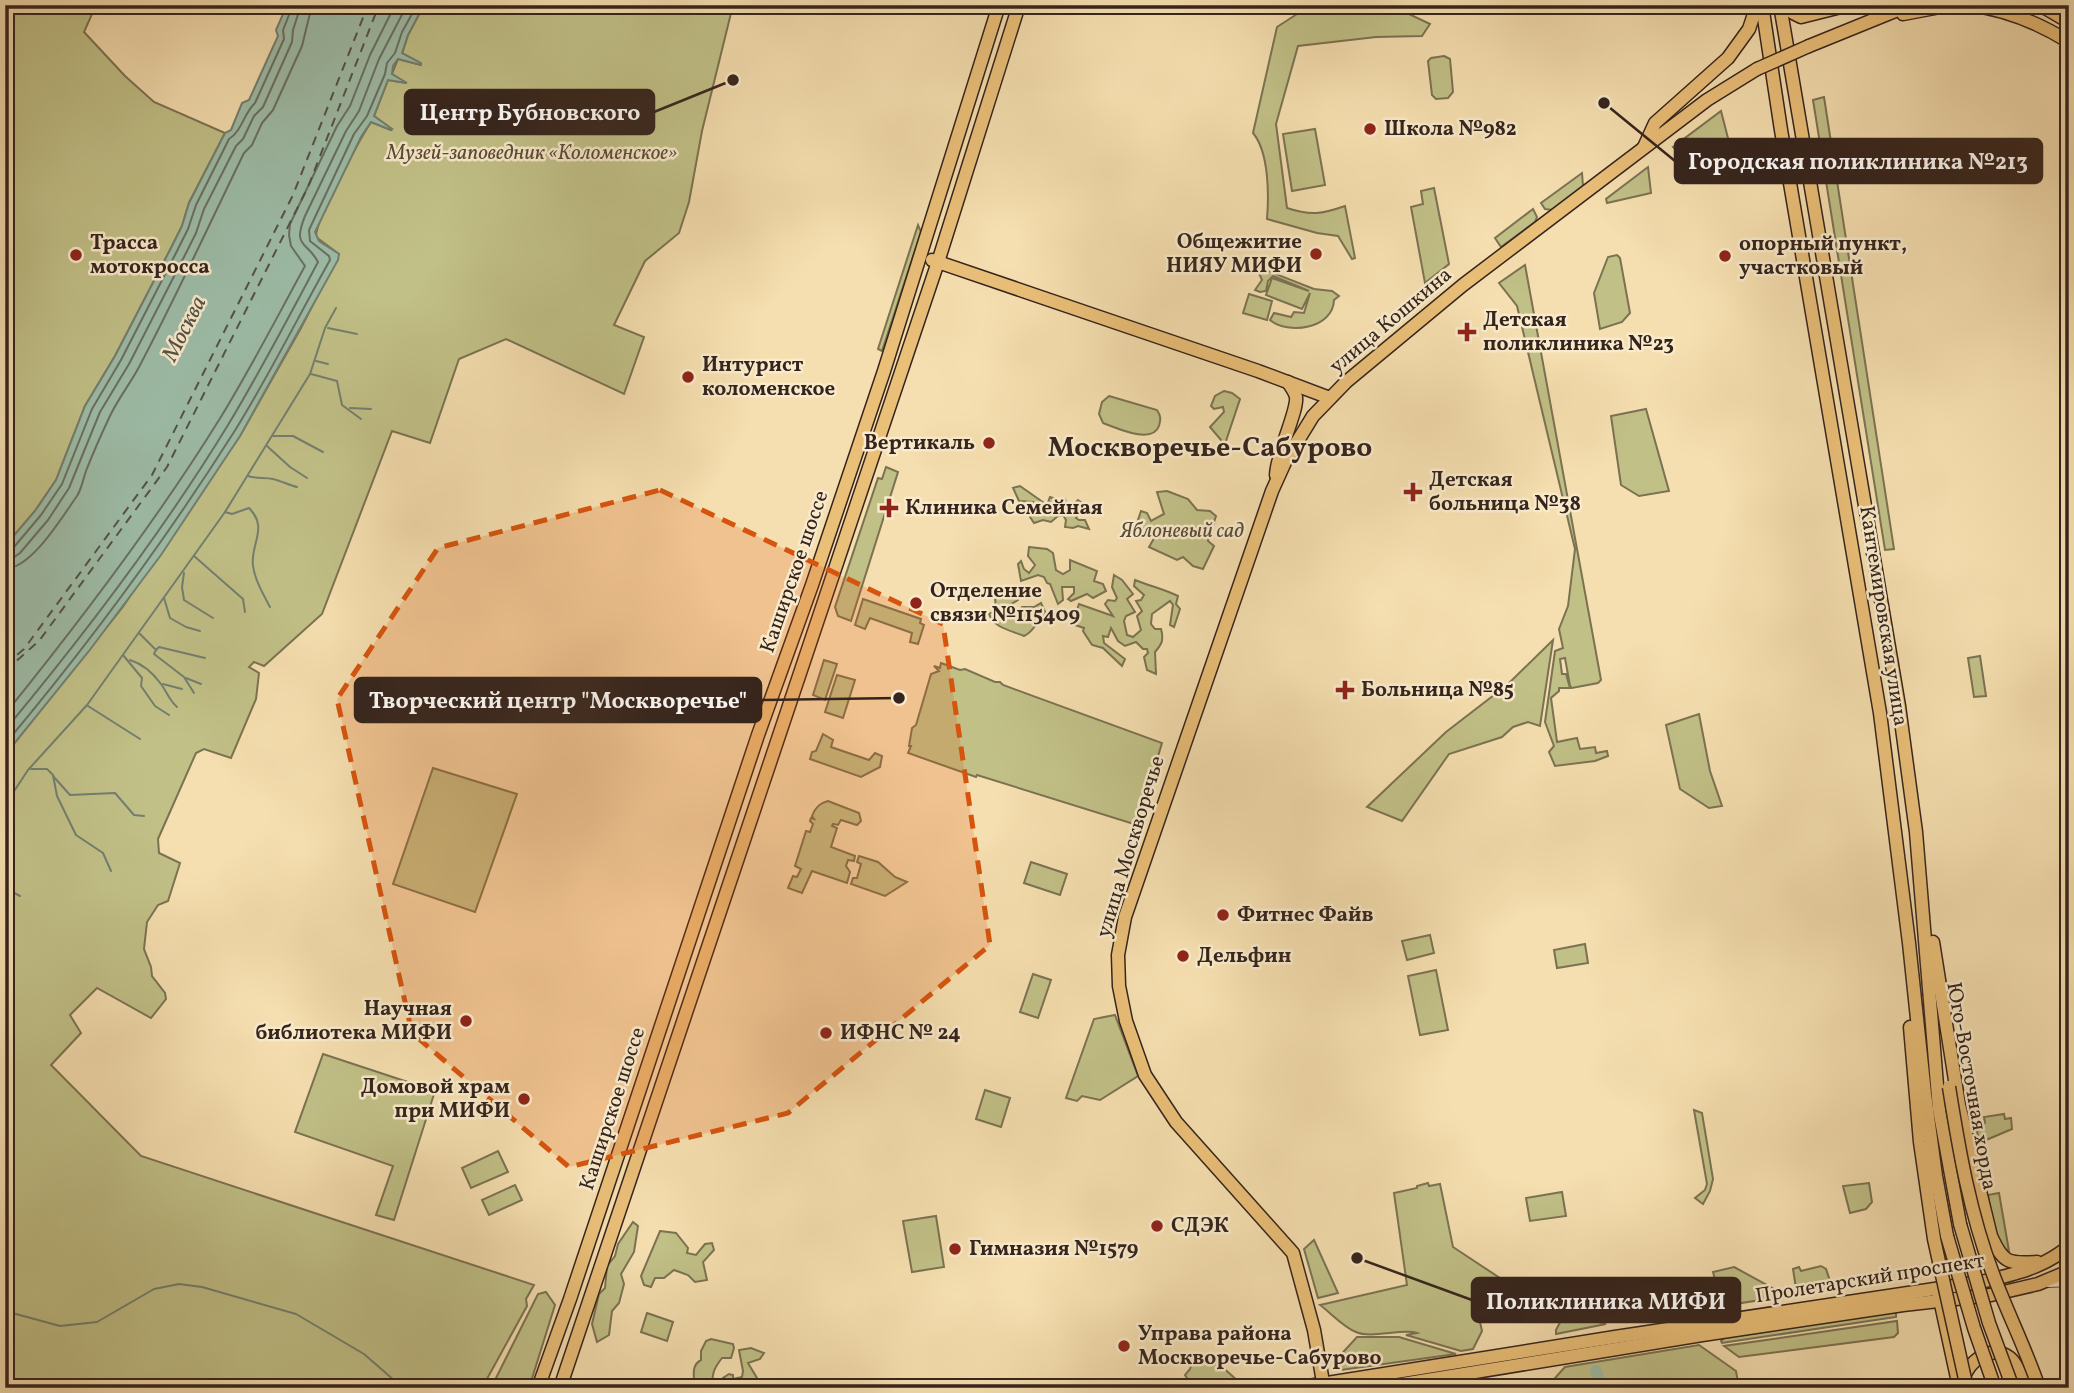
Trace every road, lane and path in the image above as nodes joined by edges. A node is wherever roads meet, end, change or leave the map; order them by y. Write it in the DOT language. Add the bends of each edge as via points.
graph roads {
  1 [pos="999,5"];
  2 [pos="1019,5"];
  3 [pos="1757,5"];
  4 [pos="1762,5"];
  5 [pos="1780,5"];
  6 [pos="1789,5"];
  7 [pos="1849,5"];
  8 [pos="1910,5"];
  9 [pos="1951,5"];
  10 [pos="1968,5"];
  11 [pos="2036,5"];
  12 [pos="1892,14"];
  13 [pos="2069,22"];
  14 [pos="2069,42"];
  15 [pos="1642,150"];
  16 [pos="922,257"];
  17 [pos="938,262"];
  18 [pos="1288,382"];
  19 [pos="1311,391"];
  20 [pos="1330,398"];
  21 [pos="1313,416"];
  22 [pos="1276,481"];
  23 [pos="1916,832"];
  24 [pos="1909,943"];
  25 [pos="1927,946"];
  26 [pos="2069,1246"];
  27 [pos="2047,1261"];
  28 [pos="2069,1272"];
  29 [pos="2069,1281"];
  30 [pos="2045,1282"];
  31 [pos="1938,1295"];
  32 [pos="1319,1356"];
  33 [pos="1352,1378"];
  34 [pos="1324,1385"];
  35 [pos="2021,1386"];
  36 [pos="538,1387"];
  37 [pos="560,1388"];
  38 [pos="1295,1388"];
  39 [pos="1378,1388"];
  40 [pos="1961,1388"];
  41 [pos="1967,1388"];
  42 [pos="1995,1388"];
  43 [pos="2039,1388"];
  1 -- 16 [label="main road, Каширское шоссе"];
  2 -- 17 [label="main road, Каширское шоссе"];
  3 -- 15 [label="main road" via="1749,29 1728,58 1655,122"];
  4 -- 24 [label="main road, Кантемировская улица" via="1880,713"];
  5 -- 23 [label="main road, Кантемировская улица" via="1899,706"];
  6 -- 7 [label="main road" via="1797,15 1806,17"];
  8 -- 12 [label="main road"];
  9 -- 12 [label="main road"];
  10 -- 14 [label="main road" via="2010,13"];
  11 -- 13 [label="main road"];
  12 -- 15 [label="main road, улица Кошкина, bridge" via="1757,69"];
  15 -- 20 [label="main road, улица Кошкина" via="1457,290"];
  16 -- 17 [label="main road, улица Кошкина"];
  16 -- 36 [label="main road, Каширское шоссе"];
  17 -- 18 [label="main road, улица Кошкина"];
  17 -- 37 [label="main road, Каширское шоссе"];
  18 -- 19 [label="main road, улица Кошкина"];
  18 -- 22 [label="main road, улица Москворечье" via="1296,403 1280,449"];
  19 -- 20 [label="main road, улица Кошкина"];
  19 -- 21 [label="main road"];
  20 -- 21 [label="main road, улица Москворечье"];
  21 -- 22 [label="main road, улица Москворечье"];
  22 -- 32 [label="main road, улица Москворечье" via="1125,917 1117,969 1126,1021 1145,1075 1177,1122 1293,1253"];
  23 -- 25 [label="main road, Кантемировская улица"];
  23 -- 27 [label="main road" via="1959,1105 1991,1236 2007,1260"];
  24 -- 41 [label="main road, Юго-Восточная хорда, bridge" via="1913,1078 1934,1239"];
  24 -- 42 [label="main road, Кантемировская улица, bridge" via="1947,1237"];
  25 -- 35 [label="main road, Кантемировская улица, bridge" via="1939,1109 1960,1224 1989,1323"];
  25 -- 43 [label="main road, Юго-Восточная хорда, bridge" via="1973,1210 1992,1273"];
  26 -- 27 [label="main road, Пролетарский проспект"];
  27 -- 31 [label="main road, Пролетарский проспект" via="2030,1270"];
  28 -- 30 [label="main road, Пролетарский проспект"];
  29 -- 30 [label="street"];
  30 -- 31 [label="main road, Пролетарский проспект" via="1990,1295"];
  31 -- 33 [label="main road, Пролетарский проспект"];
  31 -- 39 [label="main road, Пролетарский проспект"];
  31 -- 40 [label="main road"];
  32 -- 33 [label="main road" via="1331,1371"];
  32 -- 34 [label="main road, улица Москворечье"];
  32 -- 38 [label="main road" via="1312,1376"];
  33 -- 34 [label="main road, Пролетарский проспект"];
  34 -- 38 [label="main road, Пролетарский проспект"];
  35 -- 40 [label="main road" via="2020,1373 2008,1357 1994,1353 1971,1364"];
}
